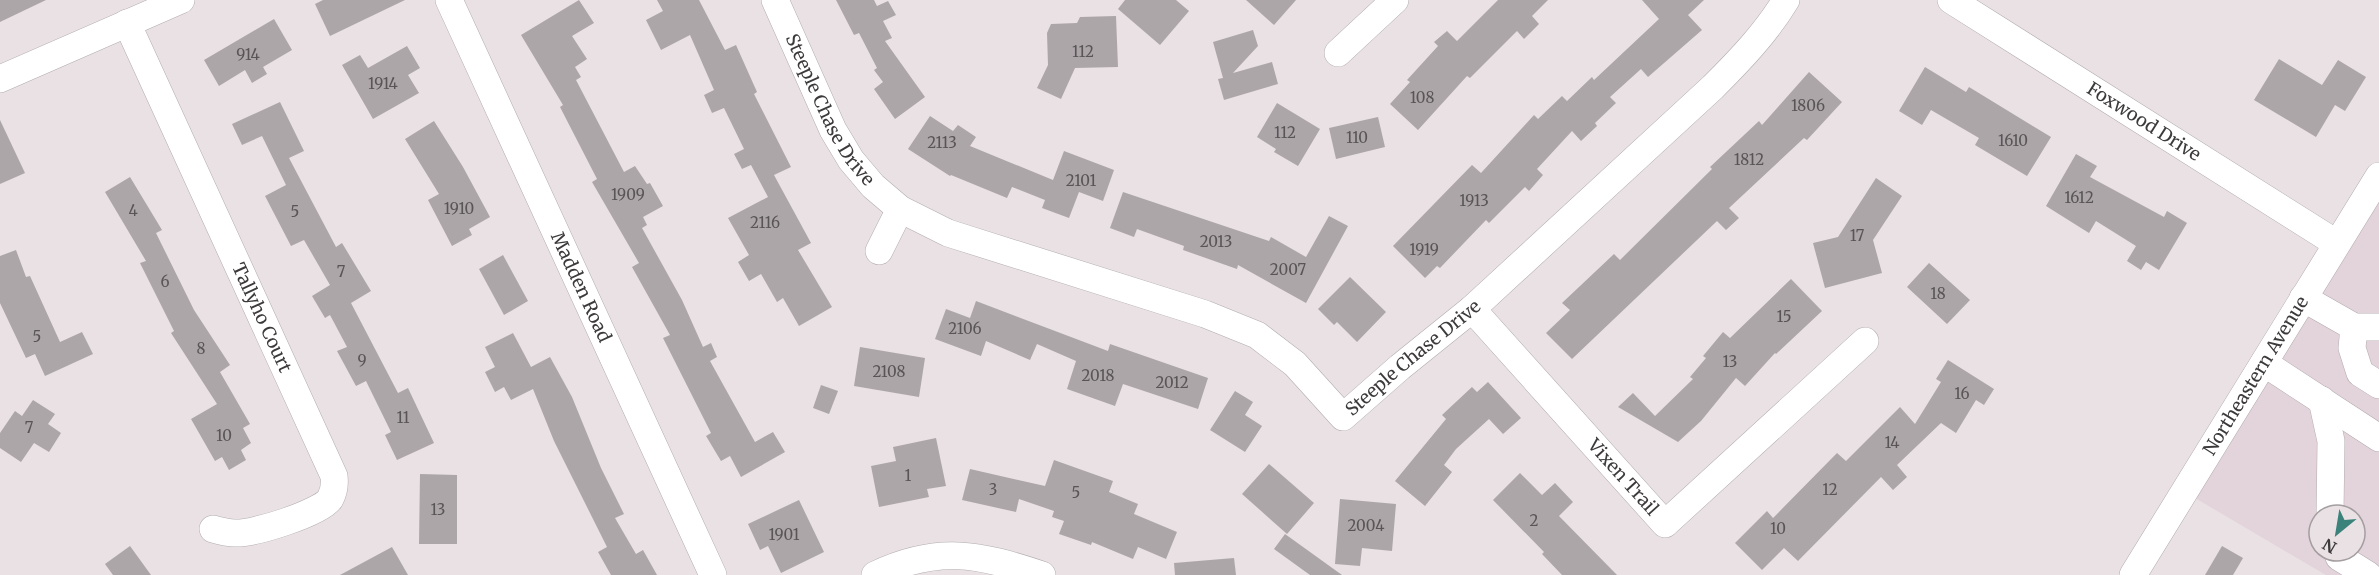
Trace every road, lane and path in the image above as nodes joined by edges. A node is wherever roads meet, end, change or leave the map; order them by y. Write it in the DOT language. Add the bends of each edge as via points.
graph roads {
  1 [pos="181,0"];
  2 [pos="449,0"];
  3 [pos="775,0"];
  4 [pos="1395,0"];
  5 [pos="1786,0"];
  6 [pos="1951,0"];
  7 [pos="127,23"];
  8 [pos="1338,53"];
  9 [pos="0,79"];
  10 [pos="2379,176"];
  11 [pos="900,209"];
  12 [pos="2336,243"];
  13 [pos="879,251"];
  14 [pos="2303,298"];
  15 [pos="1472,309"];
  16 [pos="2366,327"];
  17 [pos="1865,341"];
  18 [pos="2264,363"];
  19 [pos="2379,385"];
  20 [pos="2322,400"];
  21 [pos="2379,438"];
  22 [pos="2330,503"];
  23 [pos="213,529"];
  24 [pos="2349,563"];
  25 [pos="713,575"];
  26 [pos="875,575"];
  27 [pos="1042,575"];
  28 [pos="2133,575"];
  29 [pos="2368,575"];
  1 -- 7 [label="street"];
  2 -- 25 [label="street, Madden Road"];
  3 -- 11 [label="street, Steeple Chase Drive" via="851,160"];
  4 -- 8 [label="street"];
  5 -- 15 [label="street, Steeple Chase Drive" via="1746,54 1713,87"];
  6 -- 12 [label="street, Foxwood Drive"];
  7 -- 9 [label="street"];
  7 -- 23 [label="street, Tallyho Court" via="334,476 335,487 321,508 256,532 234,534"];
  10 -- 12 [label="street, Northeastern Avenue"];
  11 -- 13 [label="street"];
  11 -- 15 [label="street, Steeple Chase Drive" via="948,233 1205,314 1257,335 1294,364 1343,417"];
  12 -- 14 [label="street, Northeastern Avenue"];
  14 -- 16 [label="street"];
  14 -- 18 [label="street, Northeastern Avenue"];
  15 -- 17 [label="street, Vixen Trail" via="1665,524"];
  16 -- 19 [label="street" via="2352,348 2360,373"];
  18 -- 20 [label="street"];
  18 -- 28 [label="street, Northeastern Avenue"];
  20 -- 21 [label="street"];
  20 -- 22 [label="street" via="2331,441"];
  24 -- 29 [label="street"];
  26 -- 27 [label="street" via="921,558 952,555 985,558"];
}
